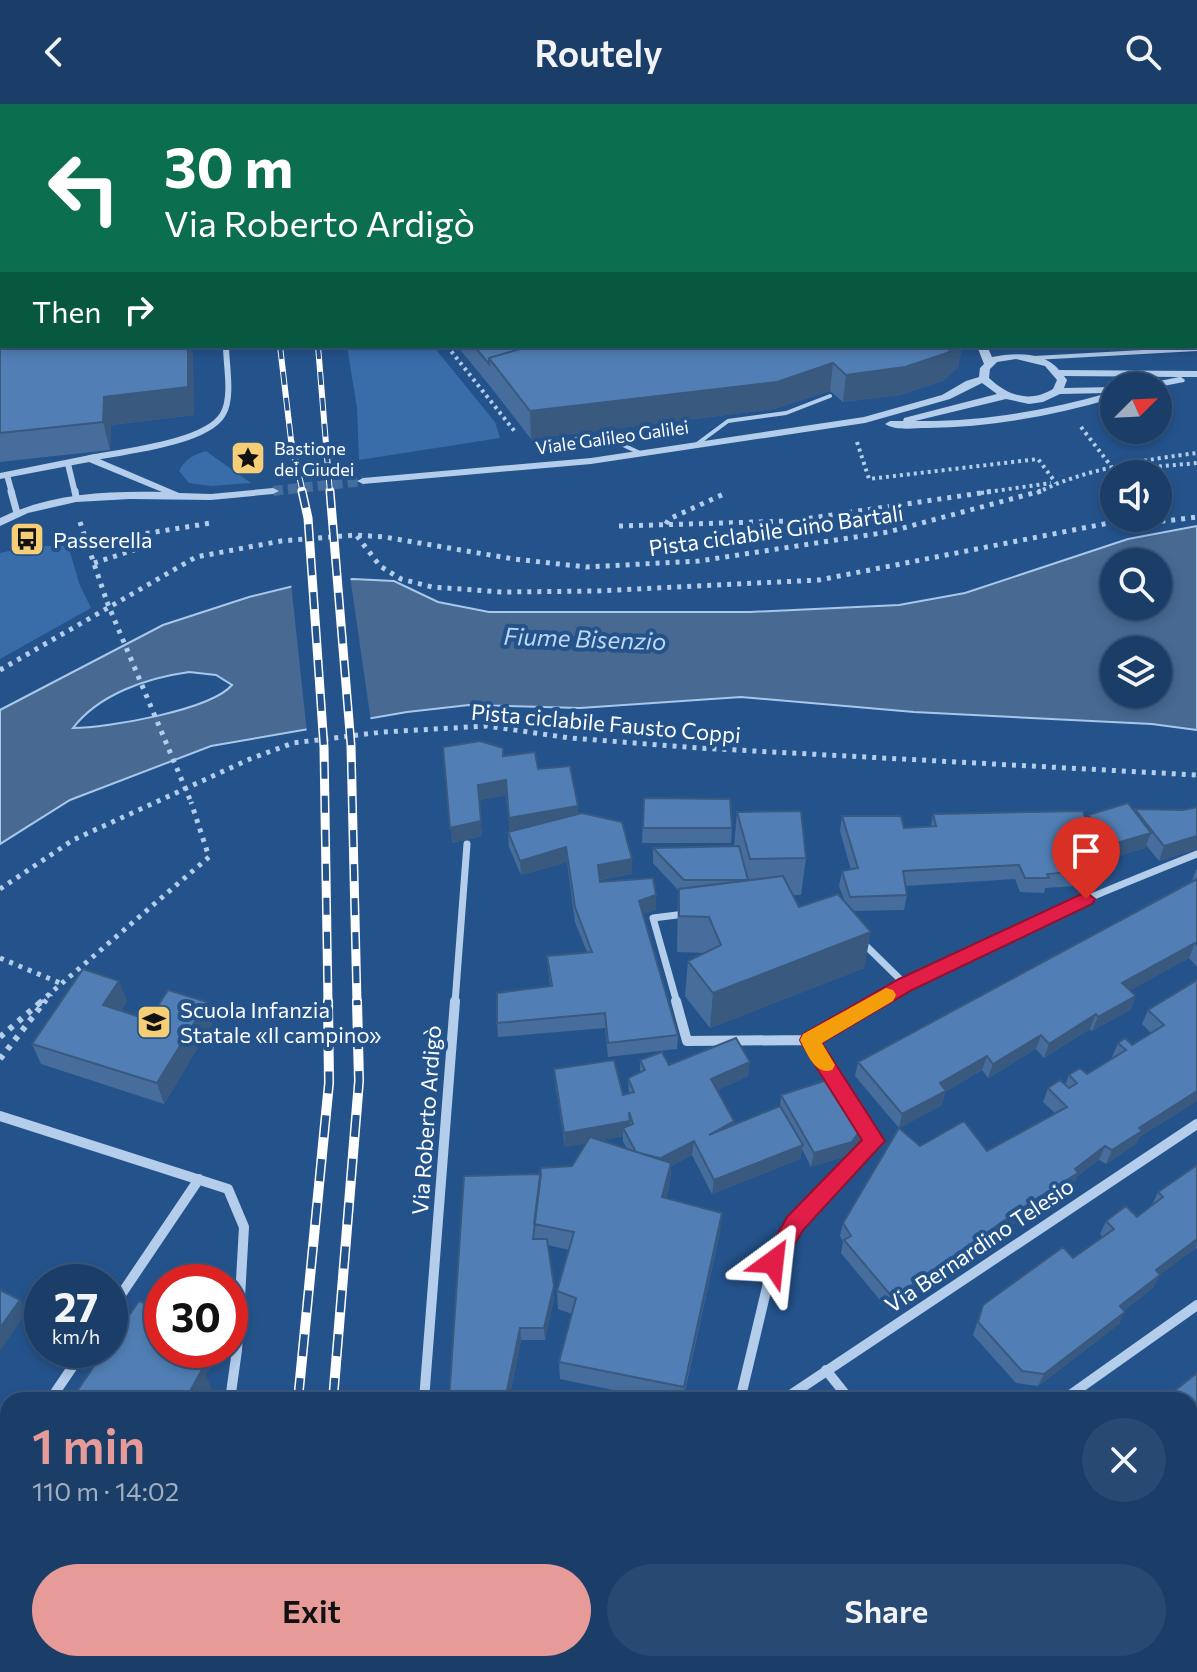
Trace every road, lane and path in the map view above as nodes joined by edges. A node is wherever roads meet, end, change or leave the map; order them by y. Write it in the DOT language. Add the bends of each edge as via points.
graph roads {
  1 [pos="226,348"];
  2 [pos="449,348"];
  3 [pos="983,348"];
  4 [pos="1004,348"];
  5 [pos="1197,349"];
  6 [pos="1016,356"];
  7 [pos="1034,358"];
  8 [pos="989,364"];
  9 [pos="1059,373"];
  10 [pos="1197,375"];
  11 [pos="984,379"];
  12 [pos="1172,381"];
  13 [pos="1058,391"];
  14 [pos="1100,392"];
  15 [pos="830,396"];
  16 [pos="1004,396"];
  17 [pos="1100,397"];
  18 [pos="1069,409"];
  19 [pos="865,420"];
  20 [pos="851,422"];
  21 [pos="890,424"];
  22 [pos="535,441"];
  23 [pos="697,444"];
  24 [pos="640,453"];
  25 [pos="1197,453"];
  26 [pos="90,458"];
  27 [pos="1107,460"];
  28 [pos="1153,460"];
  29 [pos="1197,463"];
  30 [pos="68,464"];
  31 [pos="1172,465"];
  32 [pos="1100,473"];
  33 [pos="4,476"];
  34 [pos="363,481"];
  35 [pos="1056,483"];
  36 [pos="273,491"];
  37 [pos="726,493"];
  38 [pos="181,496"];
  39 [pos="76,497"];
  40 [pos="55,502"];
  41 [pos="17,513"];
  42 [pos="1197,517"];
  43 [pos="1172,520"];
  44 [pos="0,522"];
  45 [pos="216,522"];
  46 [pos="666,524"];
  47 [pos="1100,525"];
  48 [pos="619,526"];
  49 [pos="356,535"];
  50 [pos="88,544"];
  51 [pos="94,563"];
  52 [pos="0,670"];
  53 [pos="1197,775"];
  54 [pos="467,844"];
  55 [pos="1197,854"];
  56 [pos="0,889"];
  57 [pos="698,912"];
  58 [pos="853,933"];
  59 [pos="0,958"];
  60 [pos="60,983"];
  61 [pos="905,984"];
  62 [pos="0,1037"];
  63 [pos="810,1040"];
  64 [pos="0,1059"];
  65 [pos="0,1116"];
  66 [pos="1197,1124"];
  67 [pos="199,1179"];
  68 [pos="128,1284"];
  69 [pos="1197,1305"];
  70 [pos="72,1368"];
  71 [pos="826,1370"];
  72 [pos="55,1392"];
  73 [pos="231,1392"];
  74 [pos="425,1392"];
  75 [pos="742,1392"];
  76 [pos="794,1392"];
  77 [pos="844,1392"];
  78 [pos="1085,1392"];
  1 -- 26 [label="street" via="224,412 214,424 194,434"];
  2 -- 22 [label="path" via="520,445"];
  3 -- 8 [label="street"];
  4 -- 6 [label="street"];
  5 -- 7 [label="lane"];
  6 -- 7 [label="street"];
  6 -- 8 [label="street"];
  7 -- 9 [label="street"];
  8 -- 11 [label="street"];
  9 -- 10 [label="street"];
  9 -- 13 [label="street"];
  10 -- 12 [label="street"];
  11 -- 16 [label="street"];
  11 -- 19 [label="street" via="946,397"];
  13 -- 14 [label="street"];
  13 -- 16 [label="street" via="1032,401"];
  15 -- 23 [label="lane" via="786,413 728,421"];
  16 -- 21 [label="street"];
  17 -- 18 [label="street"];
  18 -- 21 [label="street" via="931,426"];
  18 -- 27 [label="path"];
  19 -- 20 [label="street, Viale Galileo Galilei"];
  19 -- 21 [label="street"];
  20 -- 23 [label="street, Viale Galileo Galilei"];
  20 -- 35 [label="path" via="869,479 1038,459"];
  22 -- 24 [label="lane" via="604,436"];
  23 -- 24 [label="street, Viale Galileo Galilei"];
  24 -- 34 [label="street, Viale Galileo Galilei"];
  25 -- 28 [label="path, Pista ciclabile Gino Bartali"];
  26 -- 30 [label="street"];
  26 -- 38 [label="street"];
  29 -- 31 [label="path"];
  30 -- 33 [label="street"];
  30 -- 39 [label="street"];
  32 -- 35 [label="path, Pista ciclabile Gino Bartali"];
  33 -- 41 [label="street"];
  35 -- 46 [label="path" via="791,521"];
  35 -- 49 [label="path, Pista ciclabile Gino Bartali" via="1032,496 873,535 629,567 555,565"];
  36 -- 38 [label="street"];
  37 -- 46 [label="path"];
  38 -- 39 [label="street"];
  39 -- 40 [label="street"];
  40 -- 41 [label="street"];
  40 -- 50 [label="path" via="62,523 81,522"];
  41 -- 44 [label="street"];
  42 -- 43 [label="path"];
  45 -- 50 [label="path"];
  46 -- 48 [label="path"];
  47 -- 49 [label="path" via="819,580 597,591 432,587 401,579 380,566"];
  49 -- 52 [label="path, Pista ciclabile Gino Bartali" via="281,541 196,557"];
  50 -- 51 [label="path"];
  50 -- 51 [label="path" via="136,545 137,549"];
  51 -- 60 [label="path, bridge" via="209,857"];
  53 -- 56 [label="path, Pista ciclabile Fausto Coppi" via="699,748 487,726 383,732 293,743 250,759 73,840"];
  54 -- 74 [label="street, Via Roberto Ardigò"];
  55 -- 61 [label="street" via="1058,910"];
  57 -- 63 [label="street" via="653,918 687,1041"];
  58 -- 61 [label="street"];
  59 -- 60 [label="path"];
  60 -- 62 [label="path"];
  60 -- 64 [label="path"];
  61 -- 63 [label="street"];
  63 -- 75 [label="street" via="874,1141 795,1223 773,1262"];
  65 -- 67 [label="street"];
  66 -- 71 [label="street, Via Bernardino Telesio"];
  67 -- 68 [label="street"];
  67 -- 73 [label="street" via="228,1189 244,1227"];
  69 -- 78 [label="street"];
  70 -- 72 [label="street"];
  71 -- 76 [label="street, Via Bernardino Telesio"];
  71 -- 77 [label="street"];
}
